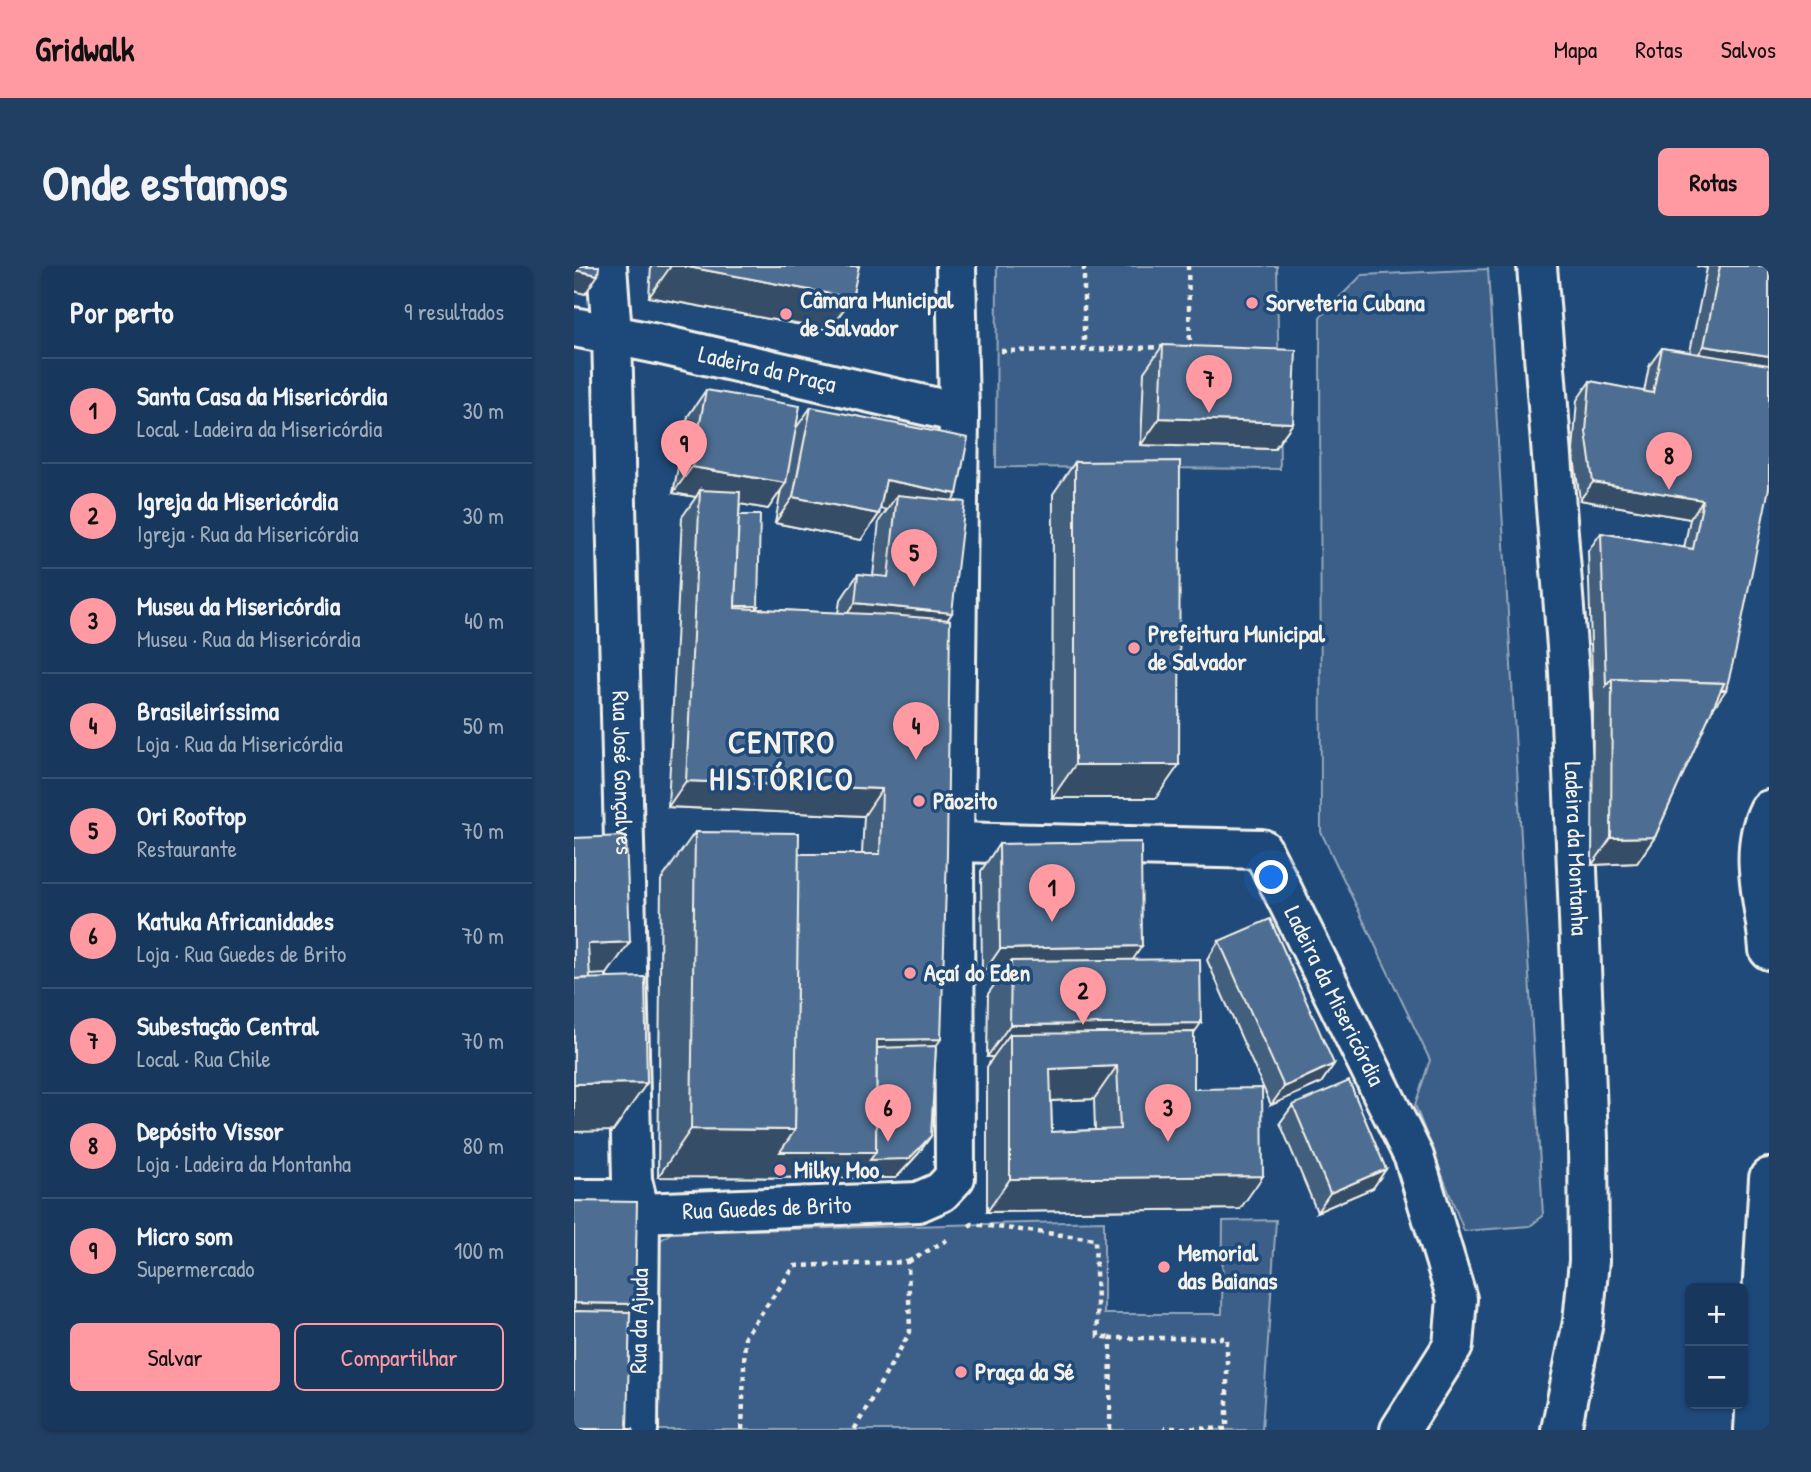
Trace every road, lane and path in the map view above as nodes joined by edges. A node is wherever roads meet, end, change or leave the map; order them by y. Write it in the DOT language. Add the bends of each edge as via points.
graph roads {
  1 [pos="607,266"];
  2 [pos="956,266"];
  3 [pos="1084,266"];
  4 [pos="1188,266"];
  5 [pos="1537,266"];
  6 [pos="574,327"];
  7 [pos="612,334"];
  8 [pos="1084,350"];
  9 [pos="989,351"];
  10 [pos="959,413"];
  11 [pos="1769,810"];
  12 [pos="954,842"];
  13 [pos="1769,950"];
  14 [pos="1769,1178"];
  15 [pos="574,1199"];
  16 [pos="640,1213"];
  17 [pos="961,1231"];
  18 [pos="949,1238"];
  19 [pos="908,1262"];
  20 [pos="1111,1338"];
  21 [pos="638,1430"];
  22 [pos="742,1430"];
  23 [pos="854,1430"];
  24 [pos="1110,1430"];
  25 [pos="1166,1430"];
  26 [pos="1401,1430"];
  27 [pos="1561,1430"];
  28 [pos="1754,1430"];
  1 -- 7 [label="street"];
  2 -- 10 [label="street"];
  3 -- 8 [label="path"];
  4 -- 8 [label="path" via="1189,347"];
  5 -- 27 [label="street, Ladeira da Montanha" via="1569,672 1588,1139 1583,1322"];
  6 -- 7 [label="street, Ladeira da Praça"];
  7 -- 10 [label="street, Ladeira da Praça"];
  7 -- 16 [label="street, Rua José Gonçalves" via="632,1180"];
  8 -- 9 [label="path"];
  10 -- 12 [label="street"];
  11 -- 13 [label="street" via="1763,821 1757,865"];
  12 -- 16 [label="street, Rua Guedes de Brito" via="955,1177 941,1192 918,1202"];
  12 -- 26 [label="street, Ladeira da Misericórdia" via="1262,849 1414,1157 1457,1299 1453,1346"];
  14 -- 28 [label="street"];
  15 -- 16 [label="street, Rua Guedes de Brito" via="609,1199"];
  16 -- 21 [label="street, Rua da Ajuda"];
  17 -- 20 [label="path" via="972,1224 1095,1238 1098,1336"];
  18 -- 19 [label="path"];
  19 -- 22 [label="path" via="795,1266 745,1336"];
  19 -- 23 [label="path" via="911,1332"];
  20 -- 24 [label="path"];
  20 -- 25 [label="path" via="1227,1338 1227,1429"];
}
